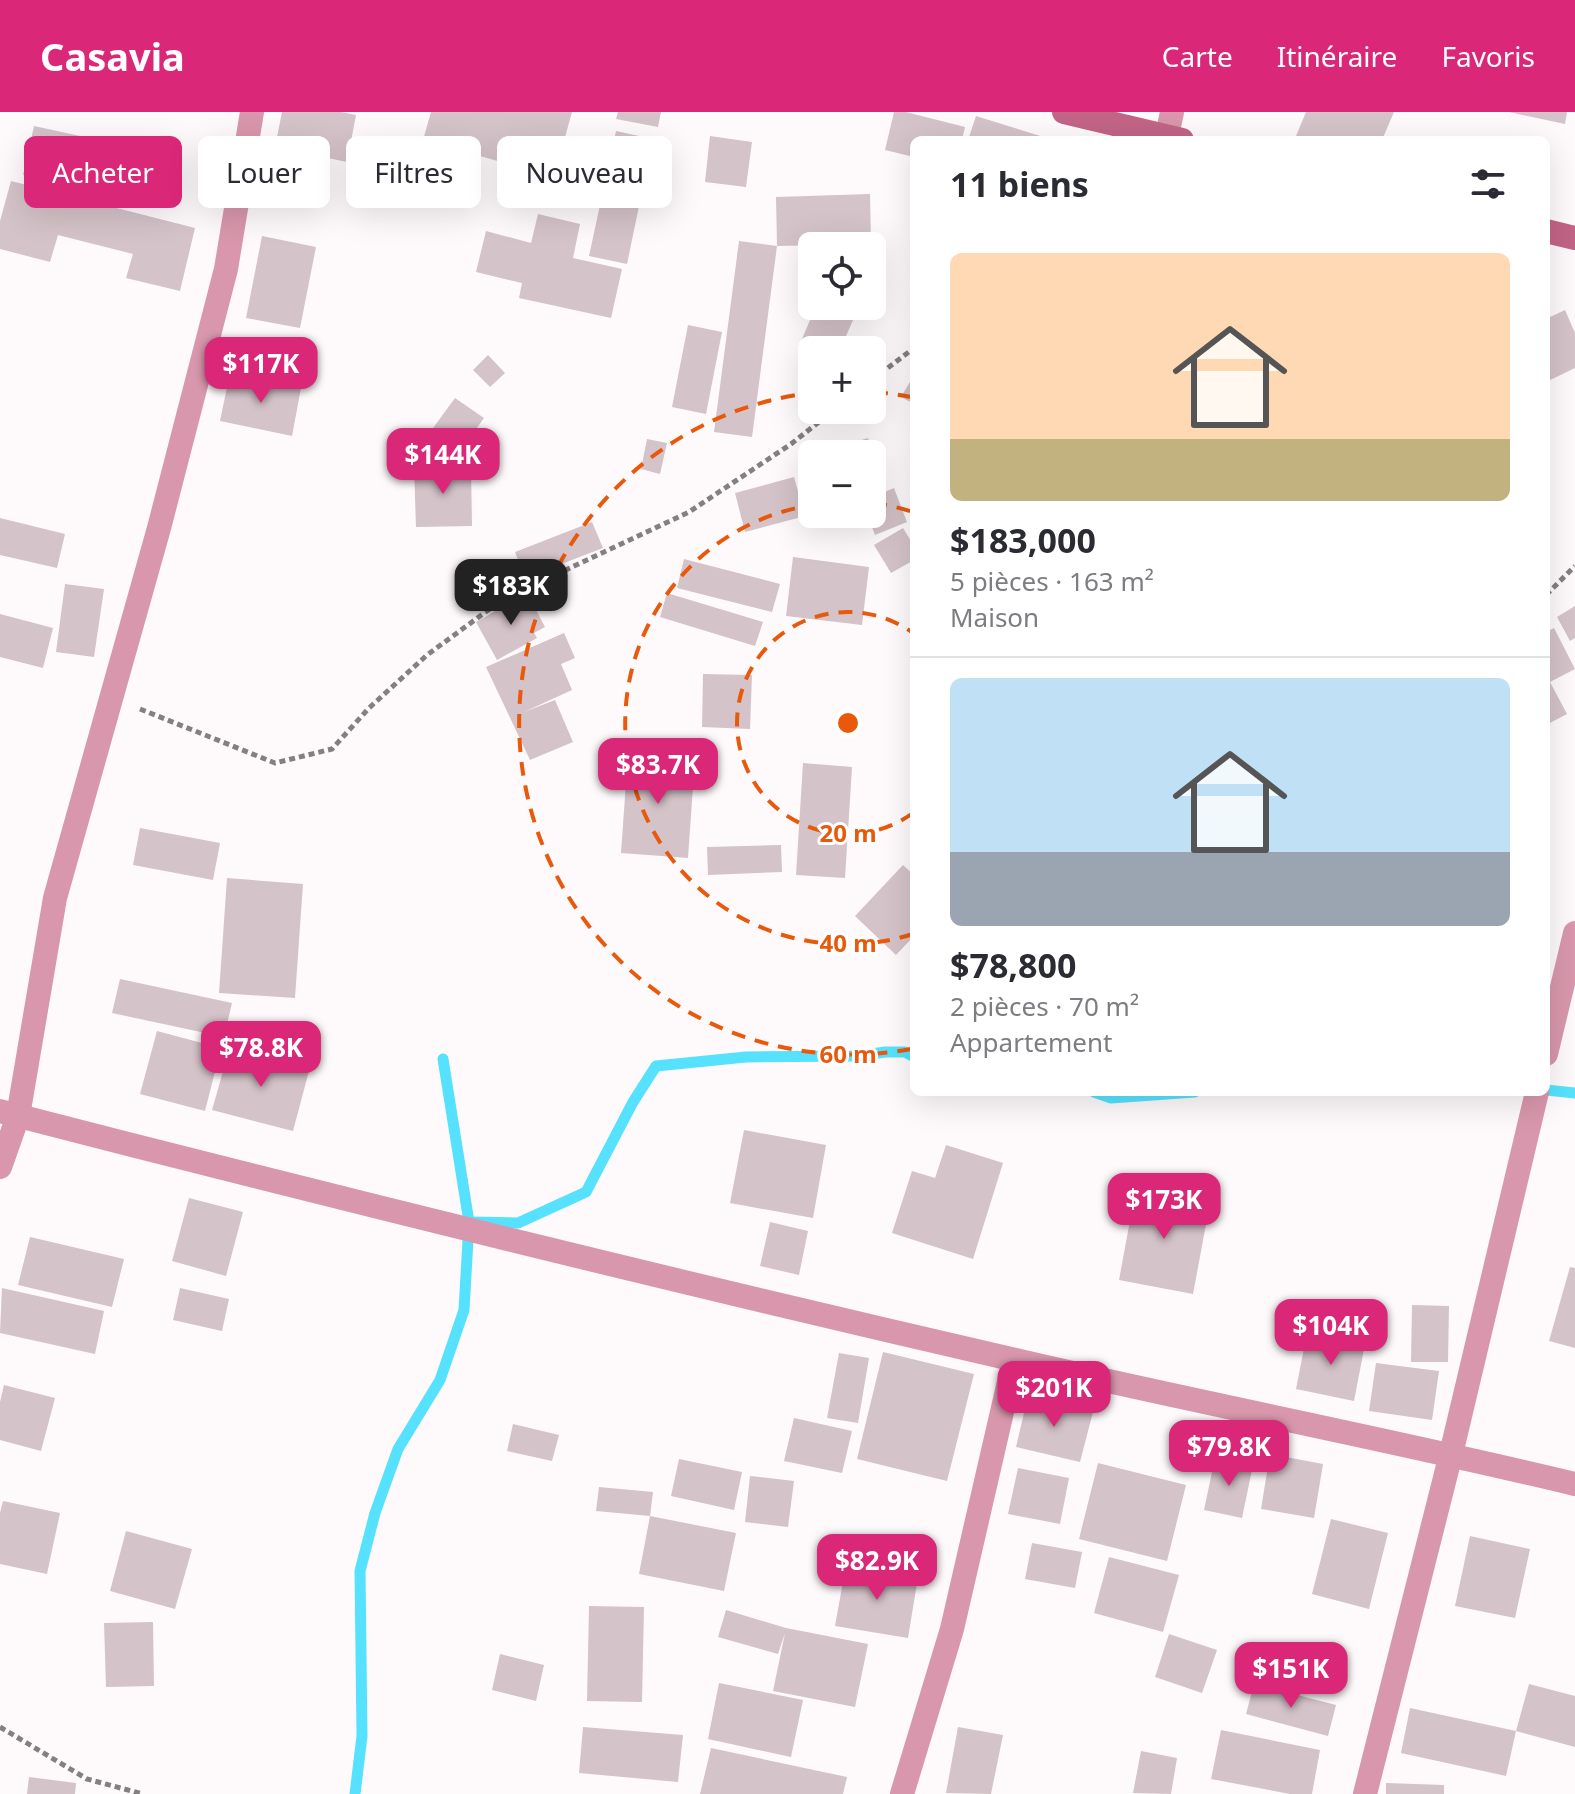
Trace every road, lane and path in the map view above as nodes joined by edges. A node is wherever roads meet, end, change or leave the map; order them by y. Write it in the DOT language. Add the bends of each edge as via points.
graph roads {
  1 [pos="252,112"];
  2 [pos="1064,112"];
  3 [pos="1172,112"];
  4 [pos="1166,136"];
  5 [pos="1175,136"];
  6 [pos="1550,232"];
  7 [pos="1575,238"];
  8 [pos="910,351"];
  9 [pos="886,369"];
  10 [pos="816,424"];
  11 [pos="1575,566"];
  12 [pos="1550,591"];
  13 [pos="112,697"];
  14 [pos="1575,933"];
  15 [pos="1550,1037"];
  16 [pos="1536,1096"];
  17 [pos="9,1114"];
  18 [pos="0,1167"];
  19 [pos="1014,1360"];
  20 [pos="1451,1454"];
  21 [pos="1575,1484"];
  22 [pos="0,1727"];
  23 [pos="143,1794"];
  24 [pos="902,1794"];
  25 [pos="1365,1794"];
  1 -- 13 [label="street" via="226,269"];
  2 -- 4 [label="street"];
  3 -- 5 [label="street"];
  6 -- 7 [label="street"];
  8 -- 9 [label="path"];
  10 -- 13 [label="path" via="689,512 502,600 427,655 332,749 275,763"];
  11 -- 12 [label="path"];
  13 -- 17 [label="street" via="55,898"];
  14 -- 15 [label="street"];
  16 -- 20 [label="street"];
  17 -- 18 [label="street"];
  17 -- 19 [label="street"];
  19 -- 20 [label="street"];
  19 -- 24 [label="street" via="952,1629"];
  20 -- 21 [label="street"];
  20 -- 25 [label="street"];
  22 -- 23 [label="path" via="87,1779"];
}
